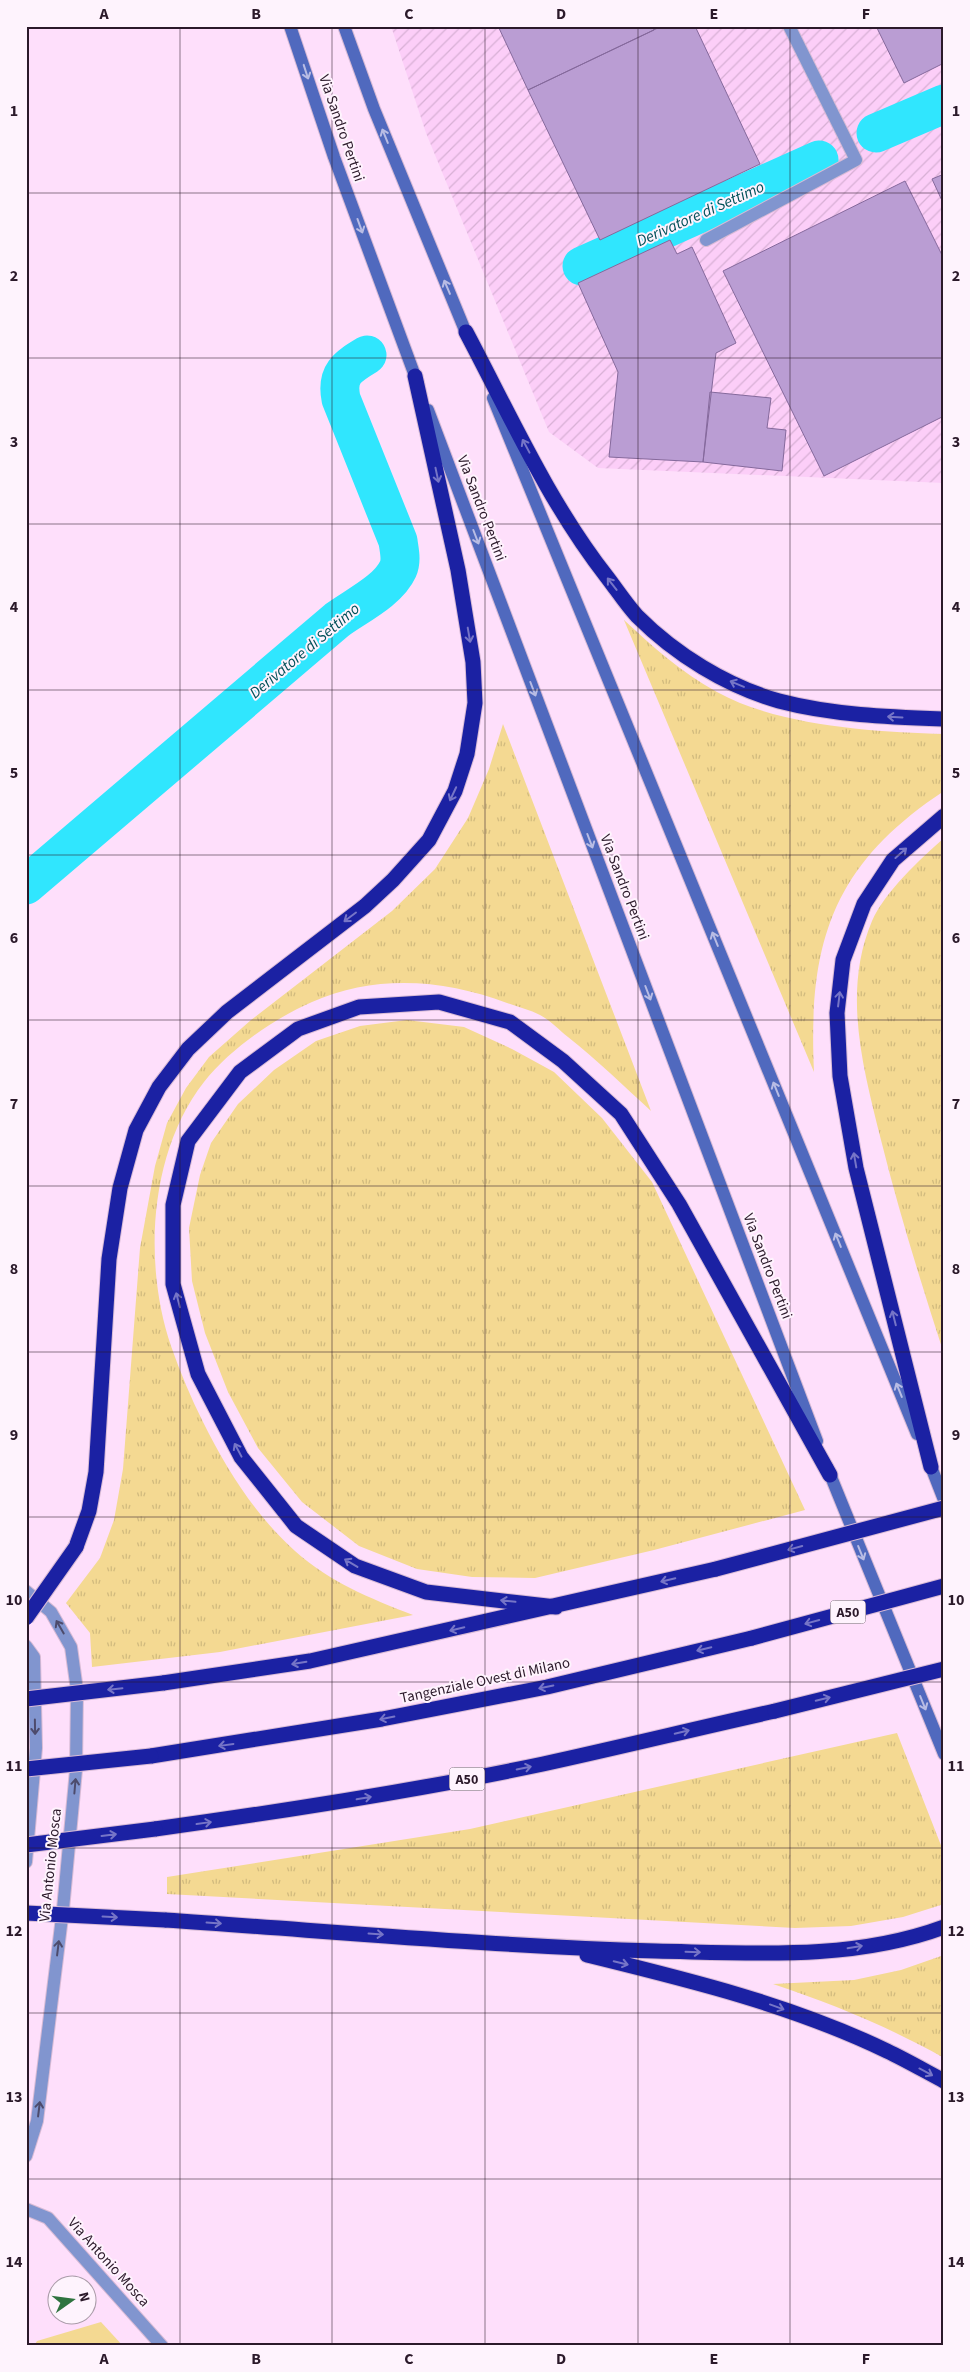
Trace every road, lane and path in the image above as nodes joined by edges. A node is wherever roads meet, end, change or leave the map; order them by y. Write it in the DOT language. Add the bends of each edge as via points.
graph roads {
  1 [pos="290,26"];
  2 [pos="344,26"];
  3 [pos="789,26"];
  4 [pos="706,240"];
  5 [pos="466,332"];
  6 [pos="415,376"];
  7 [pos="944,719"];
  8 [pos="944,816"];
  9 [pos="931,1467"];
  10 [pos="830,1475"];
  11 [pos="944,1500"];
  12 [pos="944,1508"];
  13 [pos="944,1586"];
  14 [pos="26,1591"];
  15 [pos="556,1607"];
  16 [pos="26,1618"];
  17 [pos="26,1646"];
  18 [pos="944,1669"];
  19 [pos="26,1699"];
  20 [pos="944,1754"];
  21 [pos="26,1769"];
  22 [pos="26,1845"];
  23 [pos="26,1862"];
  24 [pos="26,1913"];
  25 [pos="944,1927"];
  26 [pos="556,1948"];
  27 [pos="944,2081"];
  28 [pos="26,2156"];
  29 [pos="26,2209"];
  30 [pos="162,2346"];
  1 -- 6 [label="main road, Via Sandro Pertini, one-way" via="334,157"];
  5 -- 2 [label="main road, one-way" via="374,109"];
  3 -- 4 [label="street" via="856,160"];
  7 -- 5 [label="highway, one-way" via="820,710 777,700 732,682 680,653 637,615 584,547 546,484"];
  9 -- 5 [label="main road, one-way"];
  6 -- 10 [label="main road, Via Sandro Pertini, one-way"];
  6 -- 16 [label="highway, one-way, bridge" via="458,570 473,662 475,703 467,754 455,791 429,840 365,906 227,1012 188,1049 159,1087 136,1130 120,1188 110,1259 96,1472 89,1511 76,1547"];
  9 -- 8 [label="highway, one-way" via="856,1168 840,1076 837,1013 843,960 864,904 893,860"];
  9 -- 11 [label="main road"];
  15 -- 10 [label="highway, one-way" via="426,1592 355,1566 296,1526 241,1457 198,1374 173,1284 174,1205 188,1141 240,1072 298,1029 359,1007 439,1002 510,1022 563,1061 621,1114 679,1204"];
  10 -- 20 [label="main road, Via Sandro Pertini, one-way"];
  12 -- 15 [label="highway, one-way, bridge" via="716,1569"];
  13 -- 21 [label="highway, Tangenziale Ovest di Milano / A50, one-way, bridge" via="752,1638 547,1687 363,1722 152,1756"];
  28 -- 14 [label="street, Via Antonio Mosca, one-way" via="37,2121 63,1909 76,1770 78,1690 71,1647 51,1612"];
  15 -- 19 [label="highway, one-way, bridge" via="310,1662 163,1684"];
  17 -- 23 [label="street, Via Antonio Mosca, one-way" via="34,1657 36,1748"];
  22 -- 18 [label="highway, A50, one-way, bridge" via="297,1810 418,1788 543,1764"];
  24 -- 26 [label="highway, one-way, bridge"];
  26 -- 25 [label="highway, one-way" via="756,1954 824,1952 881,1943"];
  26 -- 27 [label="highway, one-way" via="683,1978 760,2001 886,2050"];
  29 -- 30 [label="street, Via Antonio Mosca" via="48,2218"];
}
